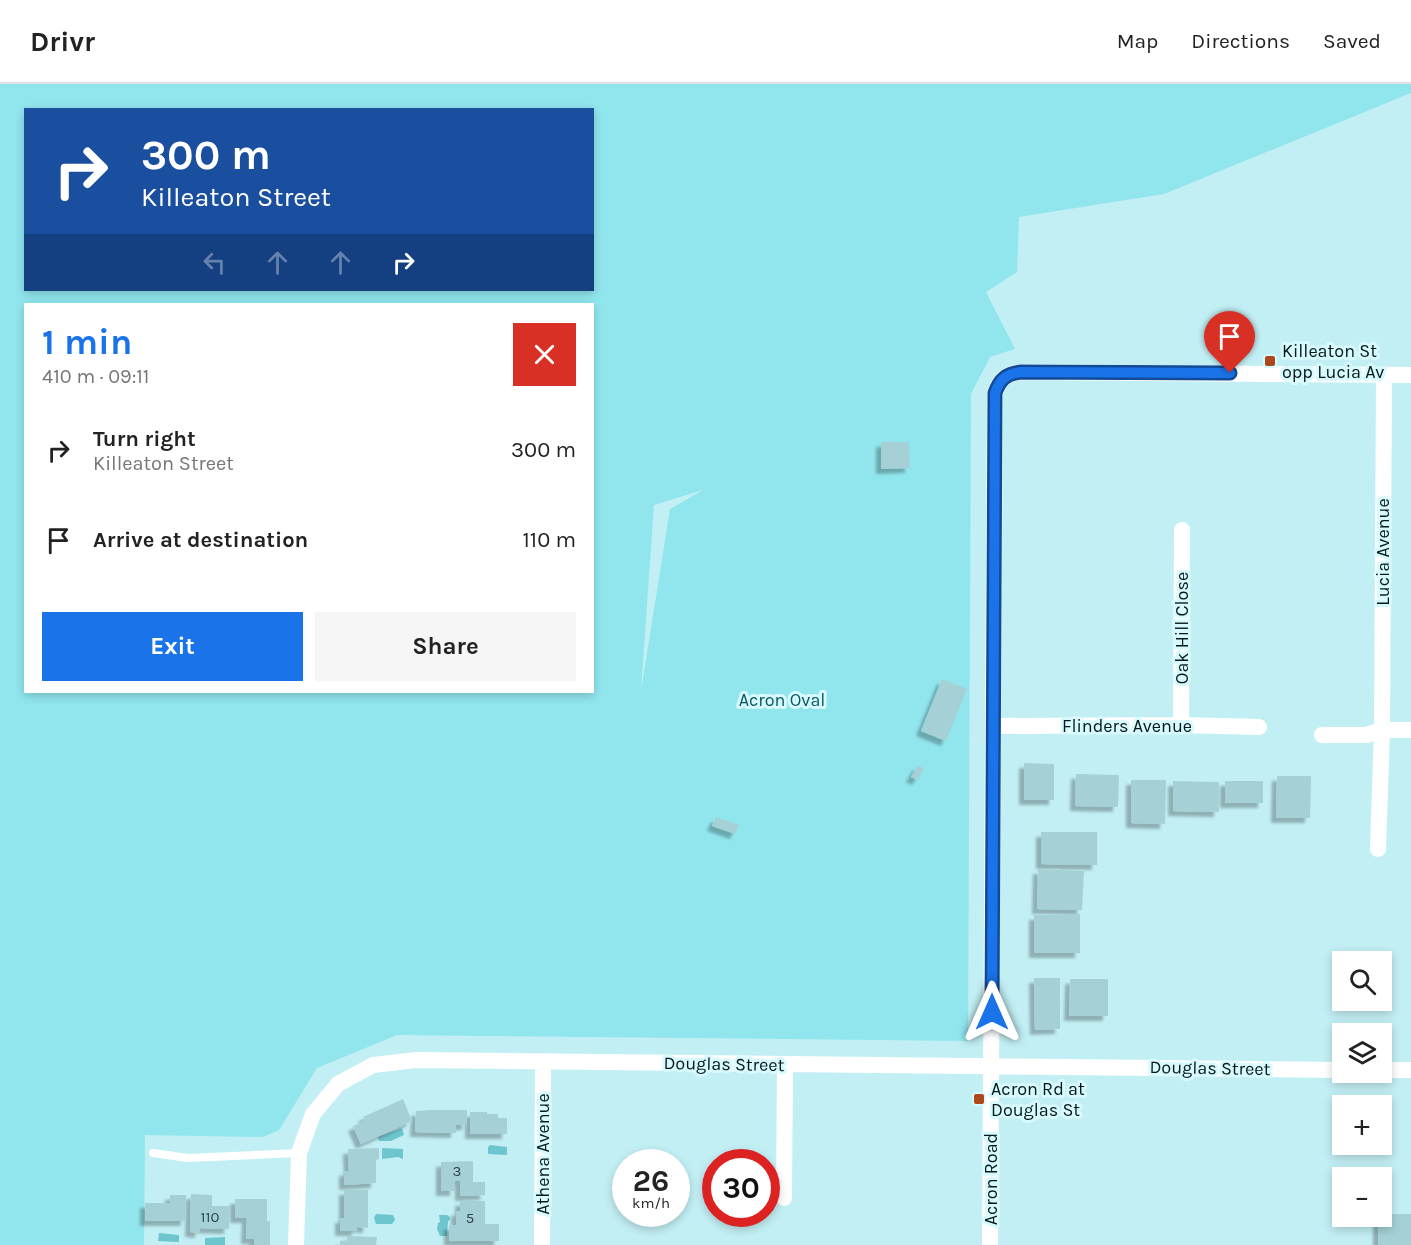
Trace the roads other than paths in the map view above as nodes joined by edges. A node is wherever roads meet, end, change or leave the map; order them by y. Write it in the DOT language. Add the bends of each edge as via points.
graph roads {
  1 [pos="1384,375"];
  2 [pos="1411,375"];
  3 [pos="1182,530"];
  4 [pos="1181,725"];
  5 [pos="994,726"];
  6 [pos="1259,728"];
  7 [pos="1382,730"];
  8 [pos="1411,730"];
  9 [pos="1322,735"];
  10 [pos="1378,849"];
  11 [pos="543,1062"];
  12 [pos="785,1064"];
  13 [pos="991,1066"];
  14 [pos="1332,1070"];
  15 [pos="1392,1070"];
  16 [pos="1411,1070"];
  17 [pos="153,1153"];
  18 [pos="299,1153"];
  19 [pos="784,1198"];
  20 [pos="296,1245"];
  21 [pos="542,1245"];
  22 [pos="990,1245"];
  1 -- 2 [label="street"];
  1 -- 5 [label="street, Acron Road" via="1021,372 1004,377 995,393"];
  1 -- 7 [label="street, Lucia Avenue"];
  3 -- 4 [label="street, Oak Hill Close"];
  4 -- 5 [label="street, Flinders Avenue"];
  4 -- 6 [label="street, Flinders Avenue"];
  5 -- 13 [label="street, Acron Road"];
  7 -- 8 [label="street"];
  7 -- 9 [label="street" via="1366,735"];
  7 -- 10 [label="street, Lucia Avenue"];
  11 -- 12 [label="street, Douglas Street"];
  11 -- 18 [label="street, Douglas Street" via="416,1060 373,1065 338,1084 313,1114"];
  11 -- 21 [label="street, Athena Avenue"];
  12 -- 13 [label="street, Douglas Street"];
  12 -- 19 [label="street"];
  13 -- 14 [label="street, Douglas Street"];
  13 -- 22 [label="street, Acron Road"];
  15 -- 16 [label="street"];
  17 -- 18 [label="lane" via="188,1158"];
  18 -- 20 [label="street, Douglas Street"];
}
